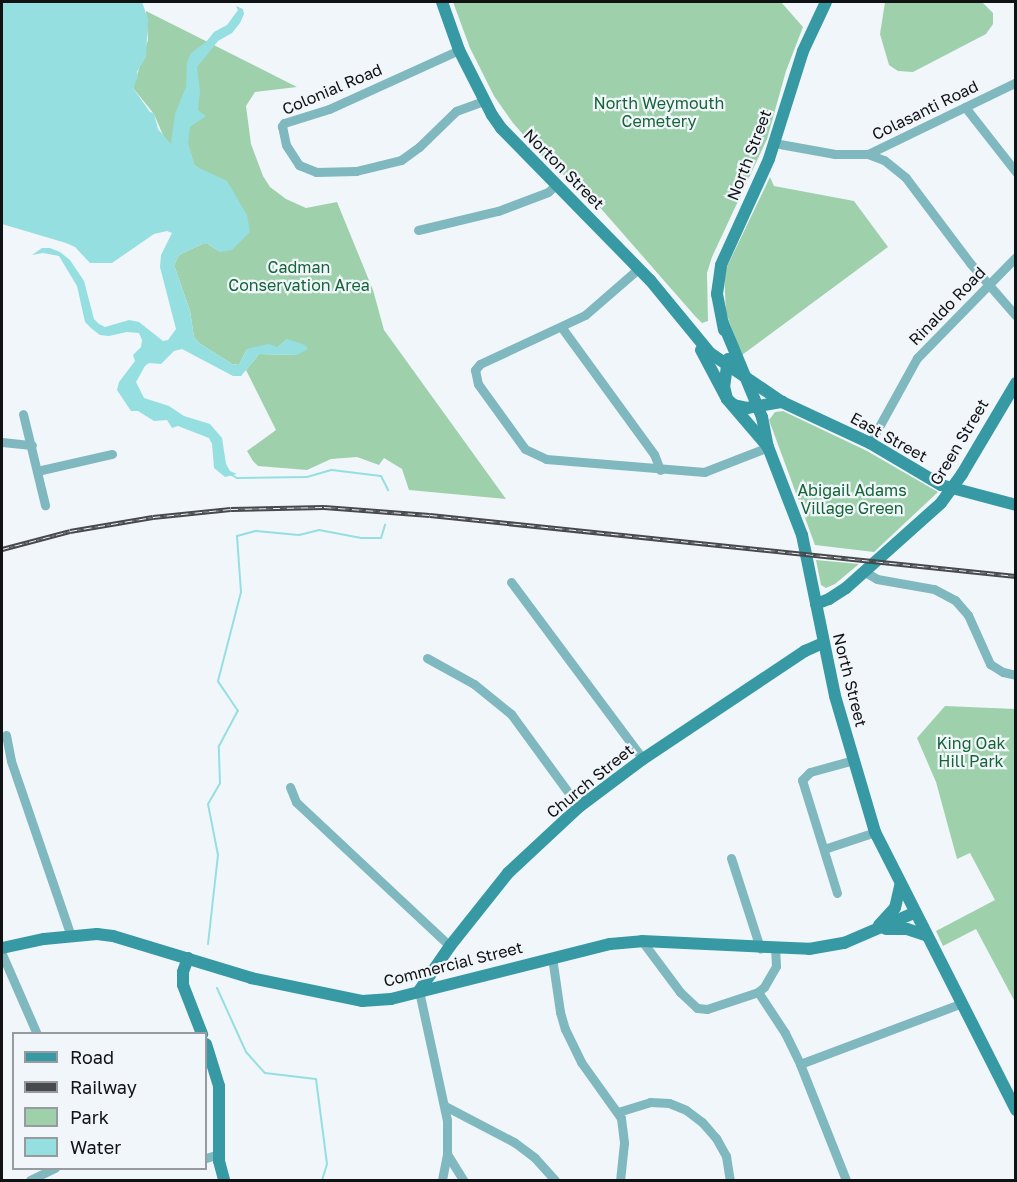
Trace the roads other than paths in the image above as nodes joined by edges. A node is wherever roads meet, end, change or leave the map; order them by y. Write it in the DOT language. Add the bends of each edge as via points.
graph roads {
  1 [pos="442,2"];
  2 [pos="826,2"];
  3 [pos="459,50"];
  4 [pos="1016,82"];
  5 [pos="484,101"];
  6 [pos="965,107"];
  7 [pos="774,143"];
  8 [pos="868,154"];
  9 [pos="1016,172"];
  10 [pos="557,184"];
  11 [pos="418,230"];
  12 [pos="1016,257"];
  13 [pos="639,269"];
  14 [pos="988,284"];
  15 [pos="1016,316"];
  16 [pos="723,323"];
  17 [pos="562,328"];
  18 [pos="695,338"];
  19 [pos="727,366"];
  20 [pos="745,376"];
  21 [pos="1016,383"];
  22 [pos="727,399"];
  23 [pos="782,402"];
  24 [pos="757,406"];
  25 [pos="23,414"];
  26 [pos="2,442"];
  27 [pos="870,442"];
  28 [pos="32,445"];
  29 [pos="768,447"];
  30 [pos="112,454"];
  31 [pos="660,470"];
  32 [pos="38,471"];
  33 [pos="950,489"];
  34 [pos="45,505"];
  35 [pos="1016,505"];
  36 [pos="865,572"];
  37 [pos="511,582"];
  38 [pos="816,604"];
  39 [pos="823,643"];
  40 [pos="427,658"];
  41 [pos="1014,674"];
  42 [pos="6,735"];
  43 [pos="643,759"];
  44 [pos="854,760"];
  45 [pos="290,787"];
  46 [pos="579,807"];
  47 [pos="875,832"];
  48 [pos="824,849"];
  49 [pos="731,858"];
  50 [pos="900,886"];
  51 [pos="837,893"];
  52 [pos="915,915"];
  53 [pos="877,929"];
  54 [pos="926,935"];
  55 [pos="71,936"];
  56 [pos="642,941"];
  57 [pos="450,946"];
  58 [pos="2,948"];
  59 [pos="760,948"];
  60 [pos="775,948"];
  61 [pos="2,954"];
  62 [pos="552,957"];
  63 [pos="188,958"];
  64 [pos="419,991"];
  65 [pos="758,992"];
  66 [pos="962,1003"];
  67 [pos="36,1032"];
  68 [pos="201,1032"];
  69 [pos="207,1047"];
  70 [pos="800,1064"];
  71 [pos="445,1106"];
  72 [pos="1016,1110"];
  73 [pos="618,1112"];
  74 [pos="219,1154"];
  75 [pos="447,1154"];
  76 [pos="207,1158"];
  77 [pos="50,1170"];
  78 [pos="30,1180"];
  79 [pos="224,1180"];
  80 [pos="442,1180"];
  81 [pos="463,1180"];
  82 [pos="555,1180"];
  83 [pos="620,1180"];
  84 [pos="730,1180"];
  85 [pos="846,1180"];
  1 -- 3 [label="street, Norton Street"];
  2 -- 7 [label="street, North Street" via="803,51"];
  3 -- 5 [label="street, Norton Street"];
  3 -- 5 [label="street, Colonial Road" via="329,109 284,123 286,145 299,165 316,172 356,171 401,160 456,111"];
  4 -- 6 [label="street, Colasanti Road"];
  5 -- 10 [label="street, Norton Street" via="513,142"];
  6 -- 8 [label="street, Colasanti Road"];
  6 -- 9 [label="street"];
  7 -- 8 [label="street, Colasanti Road" via="835,154"];
  7 -- 16 [label="street, North Street" via="721,265 717,294"];
  8 -- 14 [label="street" via="884,160 906,178"];
  10 -- 11 [label="street" via="544,194 498,211"];
  10 -- 13 [label="street, Norton Street"];
  12 -- 14 [label="street, Rinaldo Road"];
  13 -- 17 [label="street" via="585,315"];
  13 -- 18 [label="street, Norton Street"];
  14 -- 15 [label="street"];
  14 -- 27 [label="street, Rinaldo Road" via="917,358"];
  16 -- 19 [label="street, North Street"];
  16 -- 20 [label="street, North Street"];
  17 -- 31 [label="street" via="654,454"];
  17 -- 31 [label="street" via="480,364 475,370 478,384 525,449 537,457"];
  18 -- 19 [label="street, Norton Street"];
  18 -- 22 [label="street, Norton Street"];
  19 -- 20 [label="street, Norton Street"];
  19 -- 22 [label="street, North Street"];
  20 -- 23 [label="street, East Street"];
  20 -- 24 [label="street, North Street"];
  21 -- 33 [label="street, Green Street"];
  22 -- 24 [label="street" via="738,407"];
  22 -- 29 [label="street, North Street"];
  23 -- 24 [label="street"];
  23 -- 27 [label="street, East Street"];
  24 -- 29 [label="street, North Street"];
  25 -- 28 [label="street"];
  26 -- 28 [label="street"];
  27 -- 33 [label="street, East Street"];
  28 -- 32 [label="street"];
  29 -- 31 [label="street" via="704,472"];
  29 -- 38 [label="street, North Street" via="802,535"];
  30 -- 32 [label="street"];
  32 -- 34 [label="street"];
  33 -- 35 [label="street, East Street"];
  33 -- 36 [label="street, Green Street" via="941,503"];
  36 -- 38 [label="street, Green Street" via="836,595"];
  36 -- 41 [label="street" via="877,579 934,589 955,600 971,620 990,664"];
  37 -- 43 [label="street"];
  38 -- 39 [label="street, North Street"];
  39 -- 43 [label="street, Church Street" via="805,651"];
  39 -- 44 [label="street, North Street"];
  40 -- 46 [label="street" via="474,684 511,714"];
  42 -- 55 [label="street" via="11,761"];
  43 -- 46 [label="street, Church Street"];
  44 -- 47 [label="street, North Street"];
  44 -- 48 [label="street" via="810,772 802,780"];
  45 -- 57 [label="street" via="296,802"];
  46 -- 57 [label="street, Church Street" via="508,873"];
  47 -- 48 [label="street"];
  47 -- 50 [label="street, North Street"];
  48 -- 51 [label="street"];
  49 -- 59 [label="street"];
  50 -- 52 [label="street, North Street"];
  50 -- 53 [label="street" via="895,908"];
  52 -- 53 [label="street, Commercial Street"];
  52 -- 54 [label="street"];
  53 -- 54 [label="street" via="907,929"];
  53 -- 60 [label="street, Commercial Street" via="844,943 809,949"];
  54 -- 66 [label="street"];
  55 -- 58 [label="street, Commercial Street"];
  55 -- 63 [label="street, Commercial Street" via="113,936"];
  56 -- 59 [label="street, Commercial Street"];
  56 -- 62 [label="street, Commercial Street"];
  56 -- 65 [label="street" via="697,1008 707,1009"];
  57 -- 64 [label="street, Church Street"];
  59 -- 60 [label="street, Commercial Street"];
  60 -- 65 [label="street" via="776,966"];
  61 -- 67 [label="street"];
  62 -- 64 [label="street, Commercial Street"];
  62 -- 73 [label="street" via="565,1029 581,1062"];
  63 -- 64 [label="street, Commercial Street" via="262,981 362,1001 392,999"];
  63 -- 68 [label="street" via="183,985"];
  64 -- 71 [label="street"];
  65 -- 70 [label="street"];
  66 -- 70 [label="street"];
  66 -- 72 [label="street"];
  69 -- 74 [label="street" via="219,1086"];
  70 -- 85 [label="street"];
  71 -- 75 [label="street"];
  71 -- 82 [label="street" via="514,1142"];
  73 -- 83 [label="street" via="624,1143"];
  73 -- 84 [label="street" via="650,1102 669,1103 686,1110 716,1138 726,1156"];
  74 -- 76 [label="street"];
  74 -- 79 [label="street"];
  75 -- 80 [label="street"];
  75 -- 81 [label="street"];
  77 -- 78 [label="street"];
}
